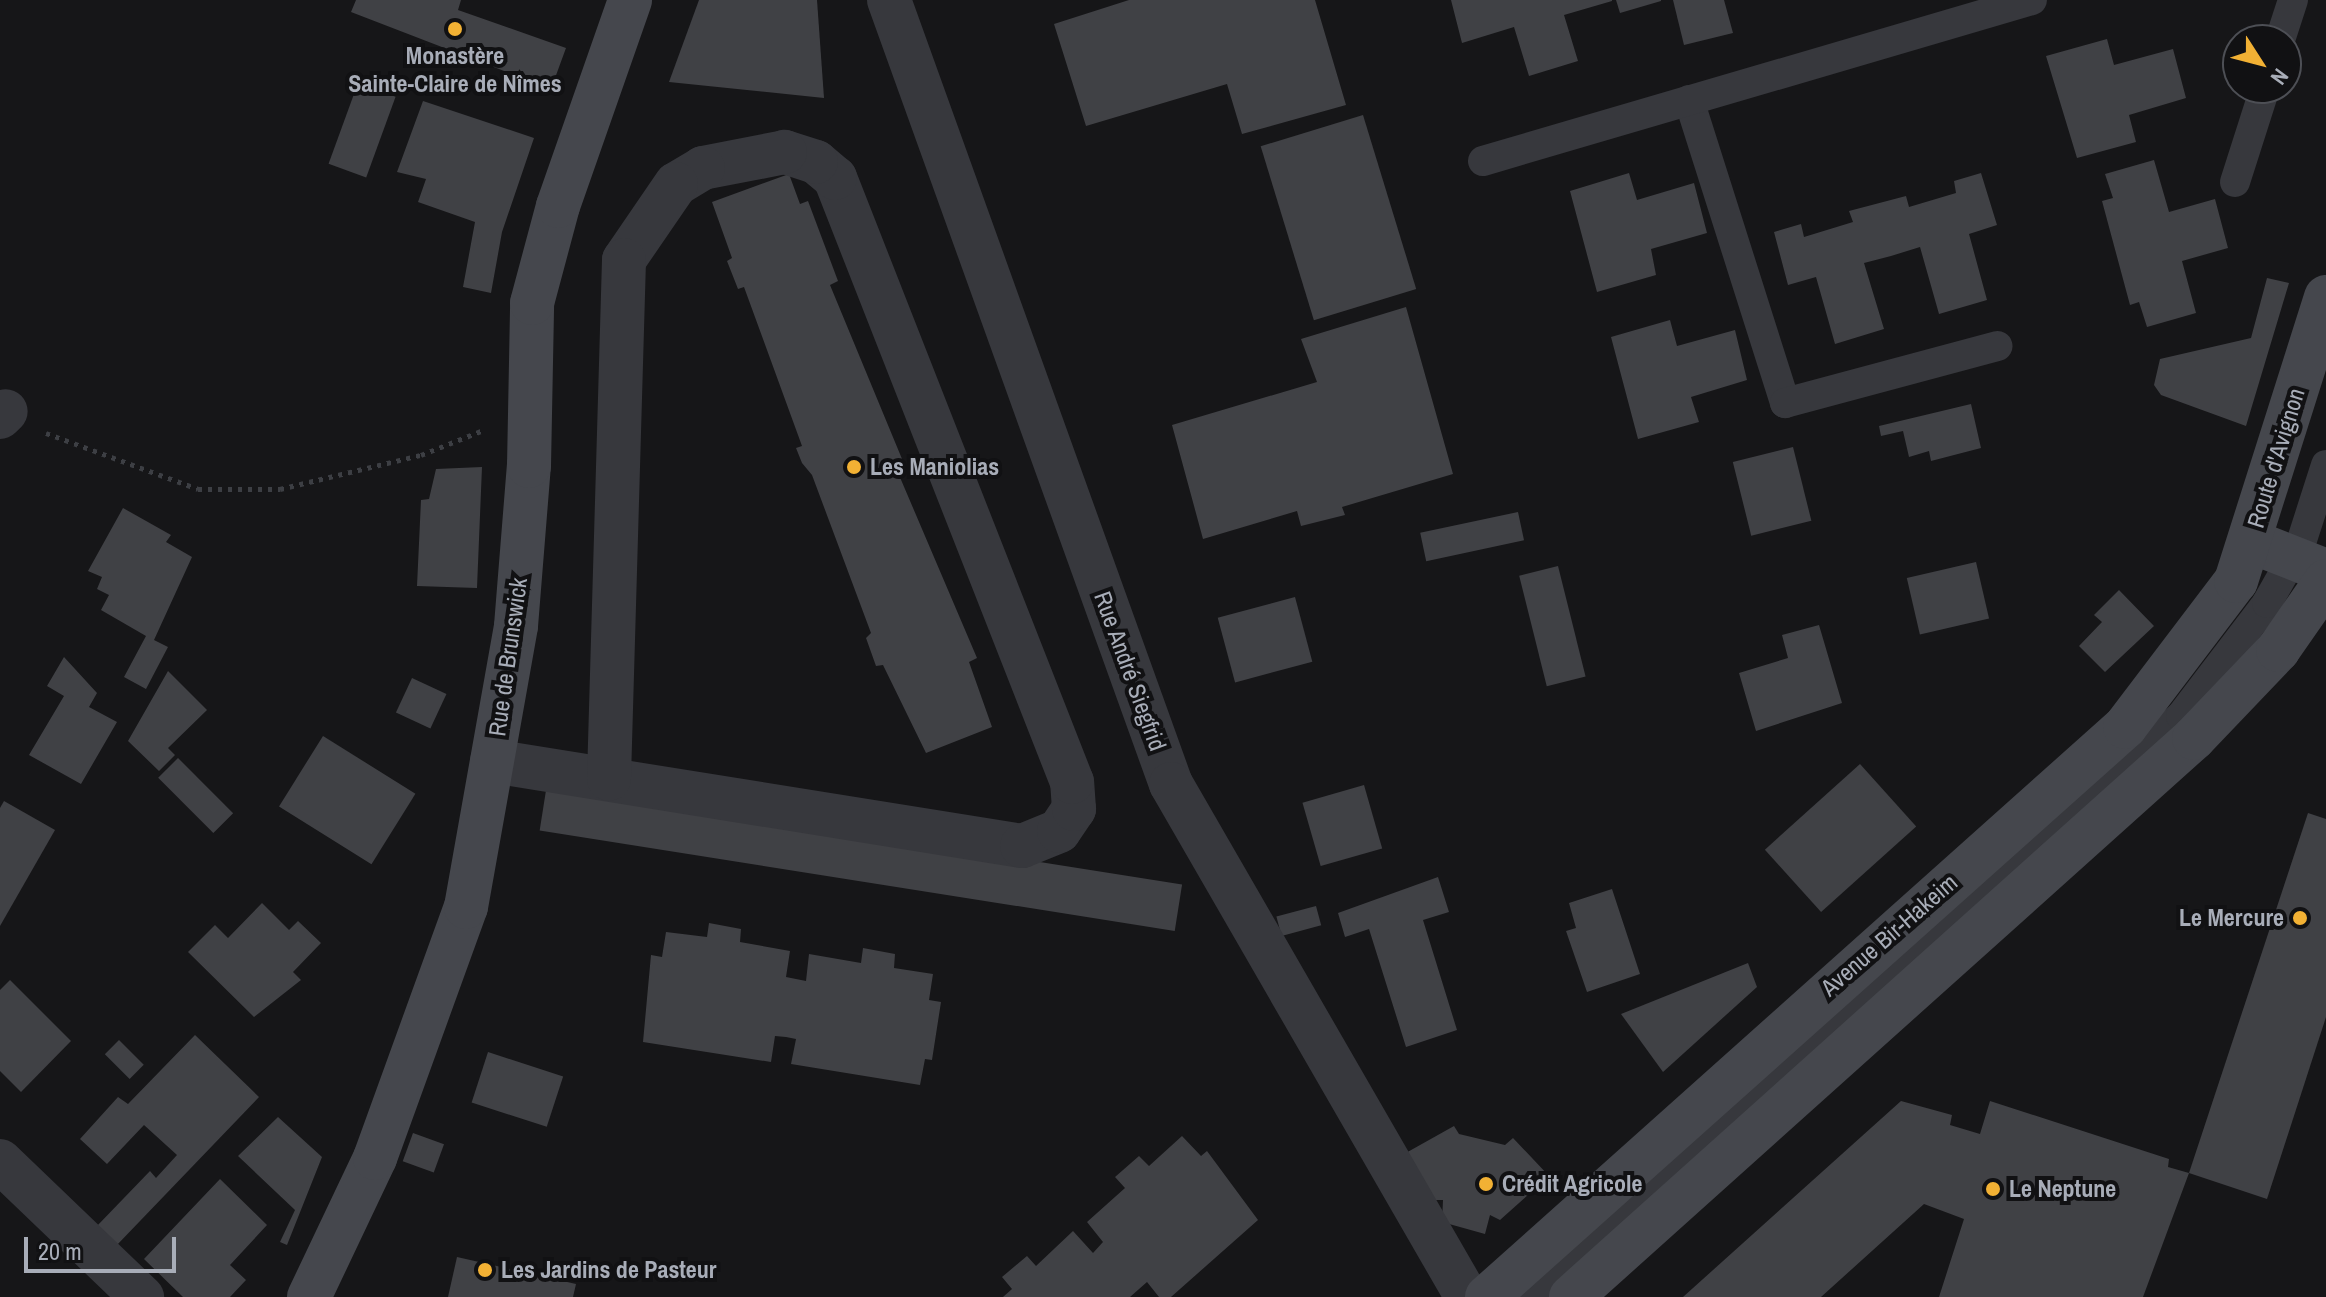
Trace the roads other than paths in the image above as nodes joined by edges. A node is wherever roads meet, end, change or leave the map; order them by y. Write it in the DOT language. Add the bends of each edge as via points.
graph roads {
  1 [pos="630,0"];
  2 [pos="889,0"];
  3 [pos="2032,0"];
  4 [pos="2293,0"];
  5 [pos="2285,24"];
  6 [pos="1689,100"];
  7 [pos="2260,104"];
  8 [pos="1483,161"];
  9 [pos="2235,182"];
  10 [pos="2326,297"];
  11 [pos="1997,346"];
  12 [pos="2326,465"];
  13 [pos="2250,541"];
  14 [pos="2315,569"];
  15 [pos="2181,716"];
  16 [pos="2125,727"];
  17 [pos="492,761"];
  18 [pos="609,779"];
  19 [pos="0,1161"];
  20 [pos="142,1297"];
  21 [pos="309,1297"];
  22 [pos="1467,1297"];
  23 [pos="1487,1297"];
  24 [pos="1533,1297"];
  25 [pos="1571,1297"];
  1 -- 17 [label="main road, Rue de Brunswick" via="558,206 532,303 531,411 516,626"];
  2 -- 22 [label="street, Rue André Siegfrid" via="1171,784"];
  3 -- 6 [label="lane"];
  4 -- 5 [label="lane"];
  6 -- 8 [label="lane"];
  6 -- 11 [label="lane" via="1785,403"];
  7 -- 9 [label="lane"];
  10 -- 13 [label="main road, Route d'Avignon"];
  12 -- 14 [label="lane"];
  13 -- 14 [label="main road, Route d'Avignon"];
  13 -- 16 [label="main road, Avenue Bir-Hakeim" via="2236,581"];
  14 -- 15 [label="lane" via="2250,629"];
  14 -- 25 [label="main road" via="2278,650 2194,738"];
  15 -- 16 [label="lane"];
  15 -- 24 [label="lane"];
  16 -- 23 [label="main road, Avenue Bir-Hakeim"];
  17 -- 18 [label="street"];
  17 -- 21 [label="main road, Rue de Brunswick" via="466,907 375,1158"];
  18 -- 18 [label="street" via="1022,846 1059,831 1074,809 1072,782 835,178 816,162 785,152 703,168 676,184 624,260"];
  19 -- 20 [label="street"];
}
